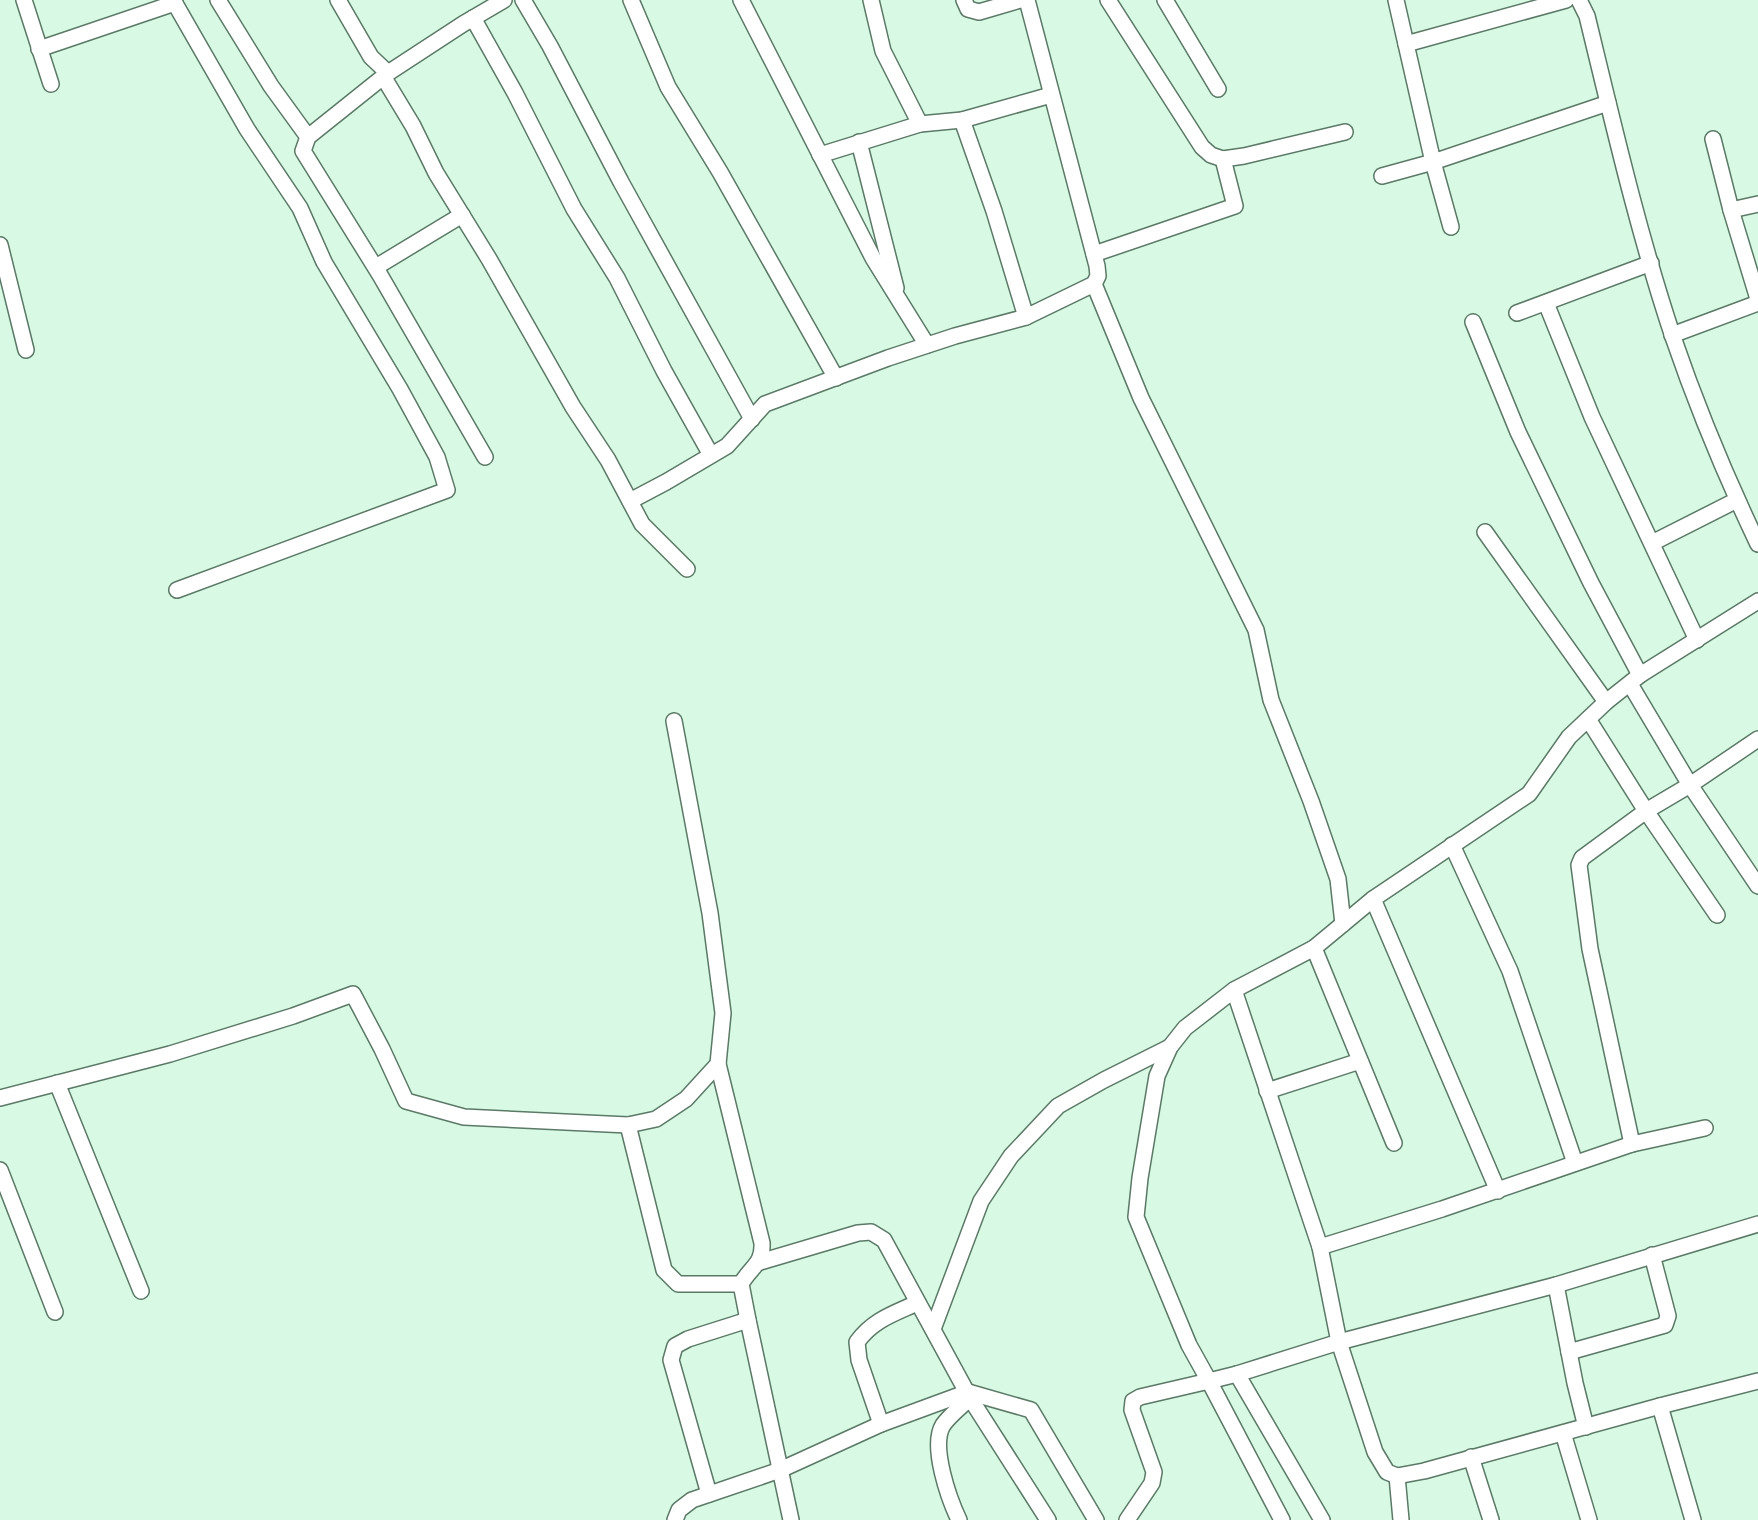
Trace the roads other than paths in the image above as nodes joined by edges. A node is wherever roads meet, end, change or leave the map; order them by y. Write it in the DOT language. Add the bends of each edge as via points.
graph roads {
  1 [pos="24,0"];
  2 [pos="218,0"];
  3 [pos="338,0"];
  4 [pos="504,0"];
  5 [pos="523,0"];
  6 [pos="631,0"];
  7 [pos="741,0"];
  8 [pos="871,0"];
  9 [pos="964,0"];
  10 [pos="1020,0"];
  11 [pos="1027,0"];
  12 [pos="1108,0"];
  13 [pos="1165,0"];
  14 [pos="1396,0"];
  15 [pos="1566,0"];
  16 [pos="1579,0"];
  17 [pos="174,2"];
  18 [pos="473,18"];
  19 [pos="1406,44"];
  20 [pos="39,49"];
  21 [pos="386,76"];
  22 [pos="51,84"];
  23 [pos="1218,89"];
  24 [pos="1051,95"];
  25 [pos="1608,103"];
  26 [pos="962,120"];
  27 [pos="920,124"];
  28 [pos="1345,132"];
  29 [pos="308,136"];
  30 [pos="1713,139"];
  31 [pos="859,142"];
  32 [pos="820,155"];
  33 [pos="1222,159"];
  34 [pos="1433,162"];
  35 [pos="1382,176"];
  36 [pos="1758,204"];
  37 [pos="1731,210"];
  38 [pos="462,214"];
  39 [pos="1451,227"];
  40 [pos="0,245"];
  41 [pos="1094,254"];
  42 [pos="1651,263"];
  43 [pos="376,267"];
  44 [pos="1094,284"];
  45 [pos="1758,301"];
  46 [pos="900,302"];
  47 [pos="1546,303"];
  48 [pos="1517,313"];
  49 [pos="1026,317"];
  50 [pos="1473,322"];
  51 [pos="1672,335"];
  52 [pos="927,345"];
  53 [pos="26,351"];
  54 [pos="836,378"];
  55 [pos="752,419"];
  56 [pos="711,455"];
  57 [pos="484,457"];
  58 [pos="1737,500"];
  59 [pos="630,501"];
  60 [pos="1485,532"];
  61 [pos="1652,543"];
  62 [pos="1758,544"];
  63 [pos="687,569"];
  64 [pos="177,590"];
  65 [pos="1758,601"];
  66 [pos="1697,640"];
  67 [pos="1635,680"];
  68 [pos="1606,702"];
  69 [pos="1588,719"];
  70 [pos="674,721"];
  71 [pos="1758,739"];
  72 [pos="1690,785"];
  73 [pos="1646,811"];
  74 [pos="1452,845"];
  75 [pos="1758,886"];
  76 [pos="1373,899"];
  77 [pos="1717,915"];
  78 [pos="1343,924"];
  79 [pos="1314,948"];
  80 [pos="1234,990"];
  81 [pos="1170,1047"];
  82 [pos="1360,1061"];
  83 [pos="718,1064"];
  84 [pos="57,1083"];
  85 [pos="1267,1091"];
  86 [pos="0,1098"];
  87 [pos="628,1125"];
  88 [pos="1705,1128"];
  89 [pos="1394,1143"];
  90 [pos="1632,1144"];
  91 [pos="1575,1163"];
  92 [pos="0,1170"];
  93 [pos="1498,1191"];
  94 [pos="1758,1224"];
  95 [pos="1320,1246"];
  96 [pos="1652,1255"];
  97 [pos="760,1262"];
  98 [pos="741,1284"];
  99 [pos="1556,1285"];
  100 [pos="141,1291"];
  101 [pos="917,1304"];
  102 [pos="55,1312"];
  103 [pos="748,1320"];
  104 [pos="933,1329"];
  105 [pos="1339,1342"];
  106 [pos="1569,1352"];
  107 [pos="1237,1374"];
  108 [pos="1209,1381"];
  109 [pos="1758,1381"];
  110 [pos="969,1395"];
  111 [pos="1660,1406"];
  112 [pos="881,1424"];
  113 [pos="1586,1427"];
  114 [pos="1563,1433"];
  115 [pos="1471,1457"];
  116 [pos="780,1470"];
  117 [pos="1397,1476"];
  118 [pos="710,1494"];
  119 [pos="675,1520"];
  120 [pos="792,1520"];
  121 [pos="959,1520"];
  122 [pos="1048,1520"];
  123 [pos="1096,1520"];
  124 [pos="1127,1520"];
  125 [pos="1282,1520"];
  126 [pos="1322,1520"];
  127 [pos="1401,1520"];
  128 [pos="1491,1520"];
  129 [pos="1589,1520"];
  130 [pos="1693,1520"];
  1 -- 20 [label="street"];
  2 -- 29 [label="street" via="271,86"];
  3 -- 21 [label="street"];
  4 -- 18 [label="street"];
  5 -- 55 [label="street"];
  6 -- 54 [label="street" via="668,87"];
  7 -- 32 [label="street"];
  8 -- 27 [label="street" via="883,51"];
  9 -- 10 [label="street" via="968,9 979,12"];
  11 -- 24 [label="street"];
  12 -- 33 [label="street" via="1202,147"];
  13 -- 23 [label="street"];
  14 -- 19 [label="street"];
  15 -- 19 [label="street"];
  16 -- 25 [label="street" via="1587,16"];
  17 -- 20 [label="street"];
  17 -- 64 [label="street" via="247,129 300,208 324,262 437,457 447,490"];
  18 -- 21 [label="street"];
  18 -- 56 [label="street"];
  19 -- 34 [label="street"];
  20 -- 22 [label="street"];
  21 -- 29 [label="street"];
  21 -- 38 [label="street"];
  24 -- 26 [label="street"];
  24 -- 41 [label="street"];
  25 -- 34 [label="street"];
  25 -- 42 [label="street"];
  26 -- 27 [label="street"];
  26 -- 49 [label="street"];
  27 -- 31 [label="street"];
  28 -- 33 [label="street"];
  29 -- 43 [label="street" via="303,151"];
  30 -- 37 [label="street"];
  31 -- 32 [label="street"];
  31 -- 46 [label="street"];
  32 -- 46 [label="street"];
  33 -- 41 [label="street" via="1235,206"];
  34 -- 35 [label="street"];
  34 -- 39 [label="street"];
  36 -- 37 [label="street"];
  37 -- 45 [label="street"];
  38 -- 43 [label="street"];
  38 -- 59 [label="street"];
  40 -- 53 [label="street"];
  41 -- 44 [label="street" via="1098,276"];
  42 -- 47 [label="street"];
  42 -- 51 [label="street"];
  43 -- 57 [label="street"];
  44 -- 49 [label="street"];
  44 -- 78 [label="street" via="1140,398 1256,630 1271,700 1338,879"];
  45 -- 51 [label="street"];
  46 -- 52 [label="street"];
  47 -- 48 [label="street"];
  47 -- 61 [label="street" via="1592,417"];
  49 -- 52 [label="street"];
  50 -- 67 [label="street" via="1518,432"];
  51 -- 58 [label="street"];
  52 -- 54 [label="street"];
  54 -- 55 [label="street" via="765,404"];
  55 -- 56 [label="street" via="727,446"];
  56 -- 59 [label="street"];
  58 -- 61 [label="street"];
  58 -- 62 [label="street"];
  59 -- 63 [label="street" via="642,524"];
  60 -- 68 [label="street"];
  61 -- 66 [label="street"];
  65 -- 66 [label="street"];
  66 -- 67 [label="street"];
  67 -- 68 [label="street"];
  67 -- 72 [label="street"];
  68 -- 69 [label="street"];
  69 -- 73 [label="street"];
  69 -- 74 [label="street" via="1569,737 1529,794"];
  70 -- 83 [label="street" via="710,913 723,1013"];
  71 -- 72 [label="street"];
  72 -- 73 [label="street"];
  72 -- 75 [label="street"];
  73 -- 77 [label="street"];
  73 -- 90 [label="street" via="1587,852 1579,865 1590,949"];
  74 -- 76 [label="street"];
  74 -- 91 [label="street" via="1509,971"];
  76 -- 78 [label="street"];
  76 -- 93 [label="street"];
  78 -- 79 [label="street"];
  79 -- 80 [label="street"];
  79 -- 82 [label="street"];
  80 -- 81 [label="street" via="1185,1028"];
  80 -- 85 [label="street"];
  81 -- 104 [label="street" via="1058,1106 1011,1156 981,1201"];
  81 -- 108 [label="street" via="1158,1076 1136,1217 1189,1345"];
  82 -- 85 [label="street"];
  82 -- 89 [label="street"];
  83 -- 87 [label="street" via="686,1099 656,1119"];
  83 -- 97 [label="street" via="762,1243"];
  84 -- 86 [label="street"];
  84 -- 87 [label="street" via="170,1054 353,994 406,1101 464,1118"];
  84 -- 100 [label="street"];
  85 -- 95 [label="street"];
  87 -- 98 [label="street" via="664,1270 678,1284"];
  88 -- 90 [label="street"];
  90 -- 91 [label="street"];
  91 -- 93 [label="street"];
  92 -- 102 [label="street"];
  93 -- 95 [label="street"];
  94 -- 96 [label="street"];
  95 -- 105 [label="street"];
  96 -- 99 [label="street"];
  96 -- 106 [label="street" via="1668,1316 1665,1325"];
  97 -- 98 [label="street"];
  97 -- 101 [label="street" via="871,1232 884,1240"];
  98 -- 103 [label="street"];
  99 -- 105 [label="street"];
  99 -- 106 [label="street"];
  101 -- 104 [label="street"];
  101 -- 112 [label="street" via="876,1322 857,1342 859,1360"];
  103 -- 116 [label="street"];
  103 -- 118 [label="street" via="688,1339 675,1346 671,1360"];
  104 -- 110 [label="street"];
  105 -- 107 [label="street"];
  105 -- 117 [label="street" via="1375,1452 1387,1472"];
  106 -- 113 [label="street"];
  107 -- 108 [label="street"];
  107 -- 126 [label="street"];
  108 -- 124 [label="street" via="1133,1401 1132,1410 1154,1472 1152,1483"];
  108 -- 125 [label="street"];
  109 -- 111 [label="street"];
  110 -- 112 [label="street"];
  110 -- 121 [label="street" via="943,1425 938,1452"];
  110 -- 122 [label="street"];
  110 -- 123 [label="street" via="1031,1410"];
  111 -- 113 [label="street"];
  111 -- 130 [label="street"];
  112 -- 116 [label="street"];
  113 -- 114 [label="street"];
  114 -- 115 [label="street"];
  114 -- 129 [label="street"];
  115 -- 117 [label="street"];
  115 -- 128 [label="street"];
  116 -- 118 [label="street"];
  116 -- 120 [label="street"];
  117 -- 127 [label="street"];
  118 -- 119 [label="street" via="692,1500 679,1510"];
}
